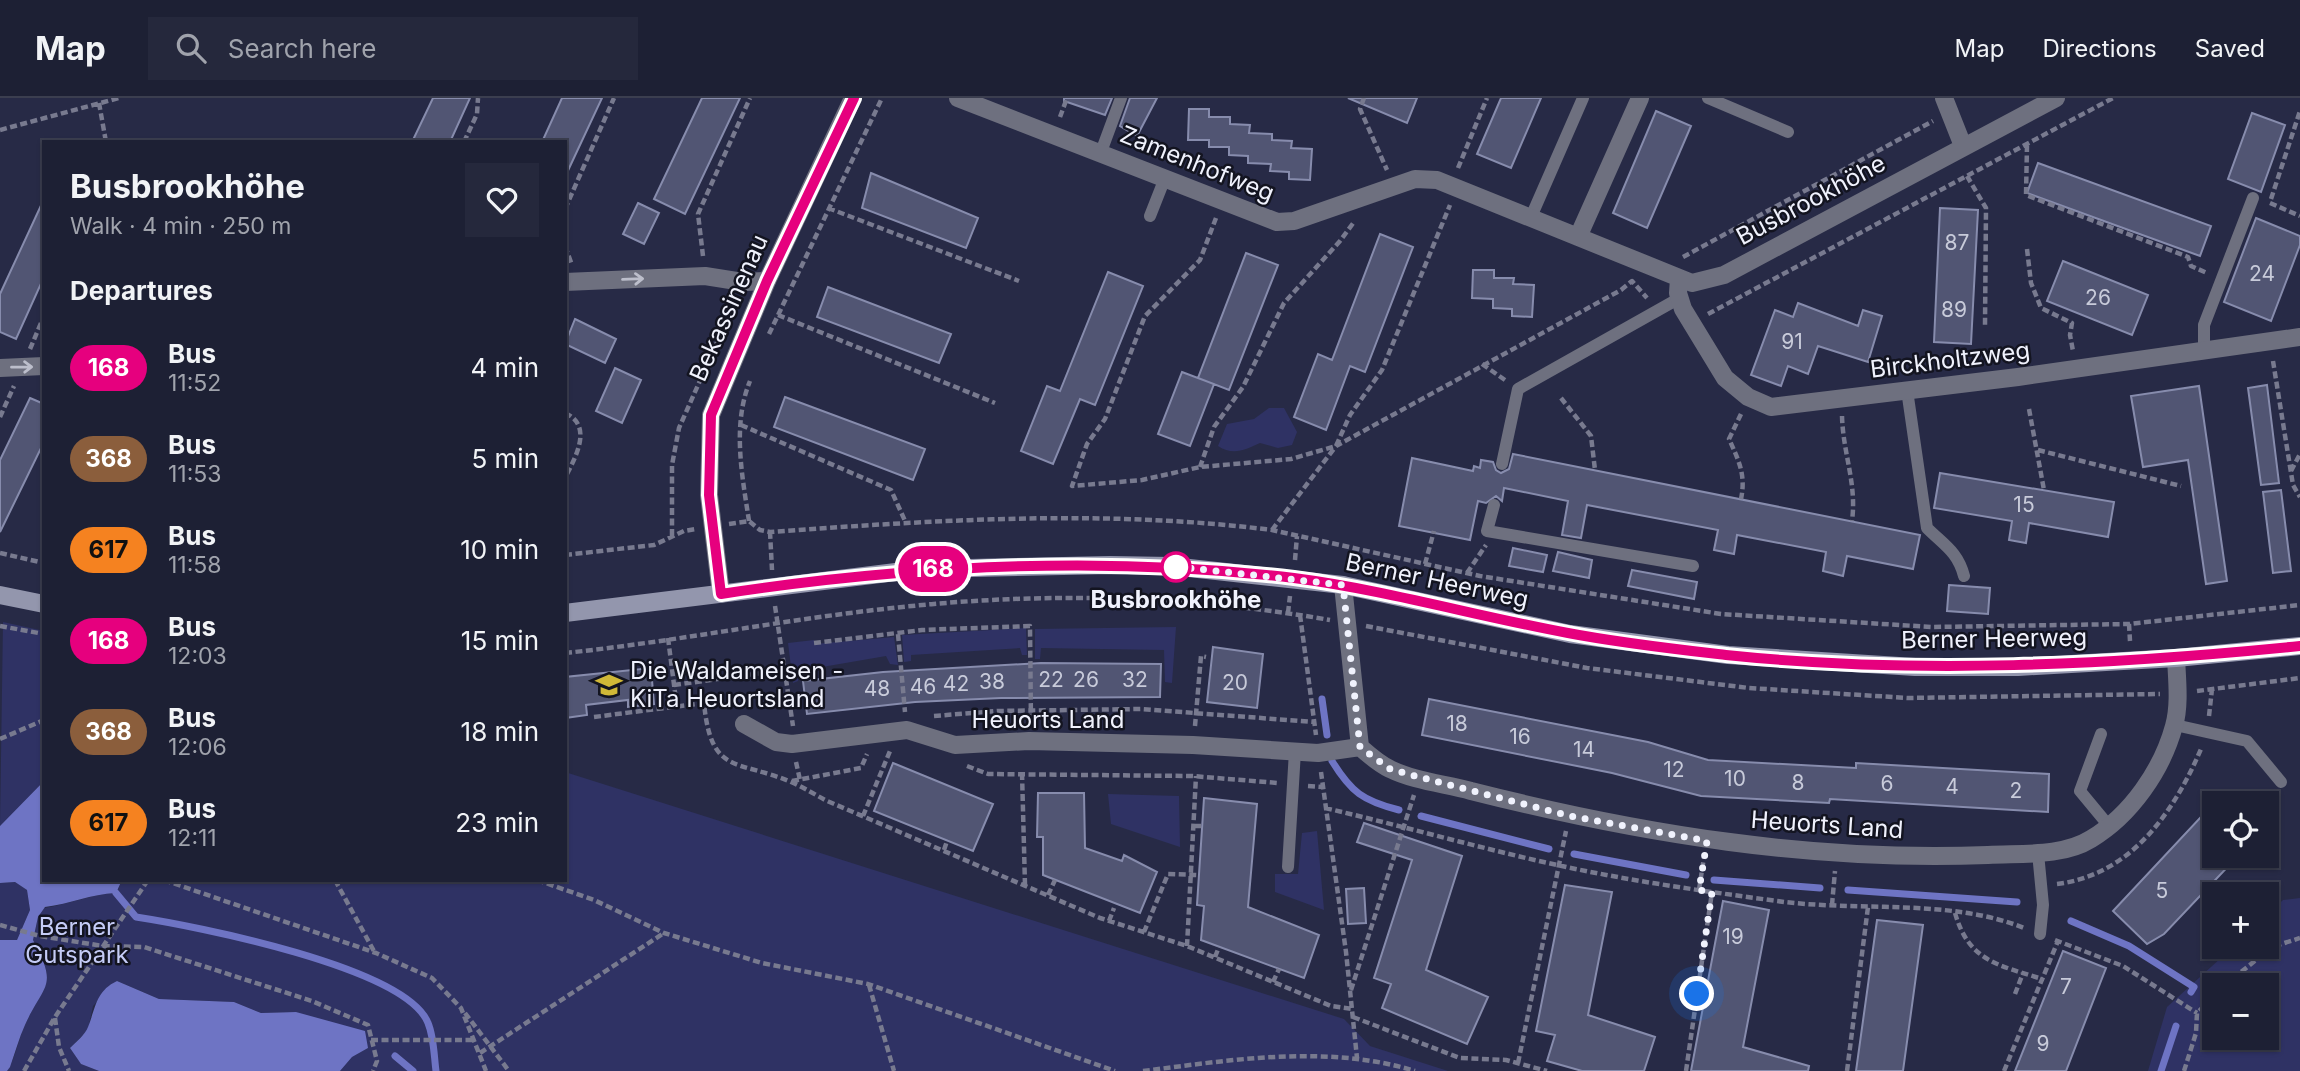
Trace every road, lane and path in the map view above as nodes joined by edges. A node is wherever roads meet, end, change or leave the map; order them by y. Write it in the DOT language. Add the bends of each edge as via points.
graph roads {
  1 [pos="119,98"];
  2 [pos="478,98"];
  3 [pos="614,98"];
  4 [pos="750,98"];
  5 [pos="853,98"];
  6 [pos="882,98"];
  7 [pos="958,98"];
  8 [pos="1121,98"];
  9 [pos="1364,98"];
  10 [pos="1487,98"];
  11 [pos="1583,98"];
  12 [pos="1640,98"];
  13 [pos="1708,98"];
  14 [pos="2056,98"];
  15 [pos="2113,98"];
  16 [pos="99,103"];
  17 [pos="1945,105"];
  18 [pos="2300,111"];
  19 [pos="0,130"];
  20 [pos="1788,132"];
  21 [pos="106,140"];
  22 [pos="465,140"];
  23 [pos="2027,145"];
  24 [pos="1963,146"];
  25 [pos="1101,152"];
  26 [pos="1966,176"];
  27 [pos="1166,178"];
  28 [pos="1454,186"];
  29 [pos="1395,187"];
  30 [pos="1373,194"];
  31 [pos="2253,198"];
  32 [pos="1223,201"];
  33 [pos="2270,203"];
  34 [pos="567,204"];
  35 [pos="828,208"];
  36 [pos="1150,216"];
  37 [pos="2300,216"];
  38 [pos="1531,217"];
  39 [pos="1578,237"];
  40 [pos="2027,250"];
  41 [pos="567,258"];
  42 [pos="704,264"];
  43 [pos="1658,271"];
  44 [pos="570,276"];
  45 [pos="1678,279"];
  46 [pos="2221,279"];
  47 [pos="767,281"];
  48 [pos="1019,281"];
  49 [pos="1678,299"];
  50 [pos="1656,309"];
  51 [pos="778,315"];
  52 [pos="42,321"];
  53 [pos="1692,322"];
  54 [pos="1985,325"];
  55 [pos="2300,337"];
  56 [pos="766,341"];
  57 [pos="2204,351"];
  58 [pos="2272,358"];
  59 [pos="1482,364"];
  60 [pos="42,366"];
  61 [pos="22,367"];
  62 [pos="0,368"];
  63 [pos="2076,369"];
  64 [pos="753,373"];
  65 [pos="1518,388"];
  66 [pos="1906,390"];
  67 [pos="1561,397"];
  68 [pos="995,402"];
  69 [pos="2029,409"];
  70 [pos="567,414"];
  71 [pos="1741,414"];
  72 [pos="1842,415"];
  73 [pos="0,417"];
  74 [pos="741,425"];
  75 [pos="1336,446"];
  76 [pos="2038,450"];
  77 [pos="2300,454"];
  78 [pos="1502,464"];
  79 [pos="1200,467"];
  80 [pos="1595,470"];
  81 [pos="2291,471"];
  82 [pos="567,474"];
  83 [pos="2181,486"];
  84 [pos="2044,490"];
  85 [pos="2300,497"];
  86 [pos="1741,499"];
  87 [pos="1494,505"];
  88 [pos="749,521"];
  89 [pos="1852,521"];
  90 [pos="738,523"];
  91 [pos="906,523"];
  92 [pos="1272,530"];
  93 [pos="684,531"];
  94 [pos="1434,531"];
  95 [pos="1485,547"];
  96 [pos="0,553"];
  97 [pos="567,555"];
  98 [pos="42,563"];
  99 [pos="1425,564"];
  100 [pos="1693,566"];
  101 [pos="1467,573"];
  102 [pos="1964,576"];
  103 [pos="1343,585"];
  104 [pos="721,594"];
  105 [pos="0,595"];
  106 [pos="42,604"];
  107 [pos="2300,605"];
  108 [pos="567,613"];
  109 [pos="1300,615"];
  110 [pos="1338,621"];
  111 [pos="777,625"];
  112 [pos="0,626"];
  113 [pos="898,634"];
  114 [pos="42,635"];
  115 [pos="668,638"];
  116 [pos="814,643"];
  117 [pos="2300,646"];
  118 [pos="567,653"];
  119 [pos="1206,657"];
  120 [pos="2176,658"];
  121 [pos="784,670"];
  122 [pos="2300,678"];
  123 [pos="674,684"];
  124 [pos="2193,692"];
  125 [pos="677,708"];
  126 [pos="1032,710"];
  127 [pos="1196,713"];
  128 [pos="932,716"];
  129 [pos="594,717"];
  130 [pos="42,721"];
  131 [pos="1314,722"];
  132 [pos="744,724"];
  133 [pos="2175,725"];
  134 [pos="907,730"];
  135 [pos="794,731"];
  136 [pos="2101,734"];
  137 [pos="0,739"];
  138 [pos="1029,741"];
  139 [pos="1193,745"];
  140 [pos="891,747"];
  141 [pos="1360,747"];
  142 [pos="880,749"];
  143 [pos="869,750"];
  144 [pos="1295,751"];
  145 [pos="1318,753"];
  146 [pos="963,764"];
  147 [pos="1029,772"];
  148 [pos="1022,773"];
  149 [pos="1194,776"];
  150 [pos="1419,777"];
  151 [pos="791,782"];
  152 [pos="2281,782"];
  153 [pos="1293,784"];
  154 [pos="1323,787"];
  155 [pos="1325,808"];
  156 [pos="863,816"];
  157 [pos="1023,816"];
  158 [pos="1033,816"];
  159 [pos="1570,816"];
  160 [pos="903,823"];
  161 [pos="1194,826"];
  162 [pos="1202,826"];
  163 [pos="1405,826"];
  164 [pos="2109,826"];
  165 [pos="899,831"];
  166 [pos="947,841"];
  167 [pos="1707,841"];
  168 [pos="944,850"];
  169 [pos="1836,853"];
  170 [pos="2038,853"];
  171 [pos="1557,865"];
  172 [pos="1288,867"];
  173 [pos="1199,875"];
  174 [pos="1191,876"];
  175 [pos="1055,880"];
  176 [pos="147,882"];
  177 [pos="170,882"];
  178 [pos="336,882"];
  179 [pos="543,882"];
  180 [pos="1025,885"];
  181 [pos="1699,890"];
  182 [pos="1712,892"];
  183 [pos="1048,895"];
  184 [pos="1832,905"];
  185 [pos="1868,907"];
  186 [pos="1114,908"];
  187 [pos="1955,913"];
  188 [pos="1109,921"];
  189 [pos="0,925"];
  190 [pos="1144,932"];
  191 [pos="664,933"];
  192 [pos="2039,934"];
  193 [pos="2300,938"];
  194 [pos="2058,941"];
  195 [pos="103,946"];
  196 [pos="1187,946"];
  197 [pos="1219,947"];
  198 [pos="376,953"];
  199 [pos="1215,957"];
  200 [pos="1279,969"];
  201 [pos="2023,973"];
  202 [pos="2240,973"];
  203 [pos="2042,979"];
  204 [pos="1273,982"];
  205 [pos="869,984"];
  206 [pos="1350,992"];
  207 [pos="2015,994"];
  208 [pos="461,1008"];
  209 [pos="2202,1008"];
  210 [pos="1352,1009"];
  211 [pos="2197,1013"];
  212 [pos="55,1017"];
  213 [pos="1353,1017"];
  214 [pos="371,1040"];
  215 [pos="475,1040"];
  216 [pos="490,1046"];
  217 [pos="480,1053"];
  218 [pos="1357,1058"];
  219 [pos="1518,1063"];
  220 [pos="24,1071"];
  221 [pos="69,1071"];
  222 [pos="373,1071"];
  223 [pos="486,1071"];
  224 [pos="509,1071"];
  225 [pos="894,1071"];
  226 [pos="1115,1071"];
  227 [pos="1143,1071"];
  228 [pos="1415,1071"];
  229 [pos="1547,1071"];
  230 [pos="1686,1071"];
  231 [pos="1847,1071"];
  232 [pos="2004,1071"];
  233 [pos="2184,1071"];
  1 -- 16 [label="path"];
  2 -- 22 [label="path" via="477,114"];
  3 -- 34 [label="path"];
  4 -- 42 [label="path" via="698,214"];
  5 -- 47 [label="street, Bekassinenau"];
  6 -- 35 [label="path"];
  7 -- 25 [label="street, Zamenhofweg"];
  8 -- 25 [label="lane"];
  9 -- 29 [label="path" via="1360,109"];
  10 -- 28 [label="path"];
  11 -- 38 [label="lane"];
  12 -- 39 [label="street"];
  13 -- 20 [label="lane"];
  14 -- 24 [label="street, Busbrookhöhe"];
  15 -- 23 [label="path"];
  16 -- 19 [label="path"];
  16 -- 21 [label="path"];
  17 -- 24 [label="street"];
  17 -- 43 [label="path"];
  18 -- 33 [label="path"];
  23 -- 26 [label="path"];
  23 -- 46 [label="path" via="2026,195 2188,257 2191,266"];
  24 -- 45 [label="street, Busbrookhöhe" via="1724,275 1700,282"];
  25 -- 27 [label="street, Zamenhofweg"];
  26 -- 53 [label="path"];
  26 -- 54 [label="path" via="1986,208"];
  27 -- 32 [label="street, Zamenhofweg"];
  27 -- 36 [label="lane"];
  28 -- 29 [label="street, Zamenhofweg" via="1415,179"];
  28 -- 38 [label="street, Zamenhofweg"];
  28 -- 75 [label="path" via="1382,370 1350,415"];
  29 -- 30 [label="street, Zamenhofweg"];
  30 -- 32 [label="street, Zamenhofweg" via="1294,221 1277,222"];
  30 -- 79 [label="path" via="1340,241 1284,303 1243,387 1213,427"];
  31 -- 33 [label="path"];
  31 -- 46 [label="lane"];
  32 -- 79 [label="path" via="1200,260 1145,316 1105,419 1087,444 1072,486 1142,480"];
  33 -- 37 [label="path"];
  35 -- 48 [label="path"];
  35 -- 51 [label="path"];
  38 -- 39 [label="street, Zamenhofweg"];
  39 -- 43 [label="street, Zamenhofweg"];
  40 -- 63 [label="path" via="2031,284 2041,308 2072,323"];
  41 -- 44 [label="path"];
  43 -- 45 [label="street, Zamenhofweg"];
  44 -- 47 [label="street, one-way"];
  45 -- 49 [label="street"];
  46 -- 57 [label="lane" via="2203,325"];
  47 -- 104 [label="street, Bekassinenau" via="711,415 709,495"];
  49 -- 50 [label="lane"];
  49 -- 53 [label="street, Birckholtzweg"];
  50 -- 59 [label="path" via="1632,281"];
  50 -- 65 [label="lane"];
  51 -- 56 [label="path"];
  51 -- 68 [label="path"];
  52 -- 61 [label="path"];
  53 -- 66 [label="street, Birckholtzweg" via="1725,378 1748,397 1771,407"];
  55 -- 57 [label="street, Birckholtzweg"];
  57 -- 63 [label="street, Birckholtzweg"];
  58 -- 81 [label="path"];
  59 -- 65 [label="path"];
  59 -- 75 [label="path"];
  61 -- 60 [label="street, one-way"];
  61 -- 62 [label="street"];
  61 -- 73 [label="path"];
  63 -- 66 [label="street, Birckholtzweg"];
  64 -- 74 [label="path"];
  65 -- 78 [label="lane"];
  66 -- 102 [label="lane" via="1927,528 1952,548"];
  67 -- 80 [label="path" via="1591,436"];
  69 -- 76 [label="path"];
  70 -- 82 [label="path" via="581,431 582,443"];
  71 -- 86 [label="path" via="1729,439 1745,481"];
  72 -- 89 [label="path" via="1843,443 1855,490"];
  74 -- 88 [label="path" via="740,458"];
  74 -- 91 [label="path" via="891,490"];
  75 -- 79 [label="path" via="1291,459"];
  75 -- 92 [label="path"];
  76 -- 83 [label="path"];
  76 -- 84 [label="path"];
  77 -- 81 [label="path"];
  81 -- 85 [label="path"];
  87 -- 100 [label="lane" via="1488,531"];
  88 -- 90 [label="path"];
  88 -- 91 [label="path" via="770,532"];
  91 -- 92 [label="path" via="1152,520"];
  92 -- 99 [label="path"];
  93 -- 97 [label="path" via="654,545"];
  94 -- 99 [label="path"];
  95 -- 101 [label="path"];
  96 -- 98 [label="path"];
  99 -- 101 [label="path"];
  101 -- 107 [label="path" via="1721,614 1932,628 2129,624"];
  103 -- 104 [label="main road, Berner Heerweg" via="1171,566 1018,566 920,569"];
  103 -- 120 [label="main road, Berner Heerweg" via="1570,634 1728,655 1928,667"];
  103 -- 141 [label="street"];
  104 -- 108 [label="main road, Berner Heerweg"];
  105 -- 106 [label="main road"];
  109 -- 110 [label="path"];
  109 -- 111 [label="path" via="1108,598 911,606"];
  109 -- 131 [label="path"];
  111 -- 115 [label="path"];
  111 -- 121 [label="path"];
  112 -- 114 [label="path"];
  113 -- 116 [label="path"];
  113 -- 126 [label="path" via="1030,626"];
  113 -- 134 [label="path"];
  115 -- 118 [label="path"];
  115 -- 123 [label="path"];
  117 -- 120 [label="main road, Berner Heerweg"];
  119 -- 127 [label="path" via="1201,656"];
  120 -- 133 [label="street, Heuorts Land"];
  121 -- 123 [label="path"];
  121 -- 135 [label="path"];
  122 -- 124 [label="path"];
  123 -- 125 [label="path"];
  125 -- 129 [label="path"];
  125 -- 151 [label="path" via="704,703 706,727 722,758"];
  126 -- 127 [label="path"];
  126 -- 128 [label="path"];
  126 -- 138 [label="path"];
  127 -- 131 [label="path"];
  127 -- 139 [label="path"];
  130 -- 137 [label="path"];
  131 -- 145 [label="path"];
  132 -- 134 [label="street, Heuorts Land" via="776,742 792,744"];
  133 -- 152 [label="lane" via="2247,741"];
  133 -- 164 [label="street, Heuorts Land" via="2158,768"];
  134 -- 138 [label="street, Heuorts Land" via="955,745"];
  134 -- 140 [label="path" via="909,744"];
  136 -- 164 [label="lane" via="2080,791"];
  138 -- 139 [label="street, Heuorts Land"];
  138 -- 147 [label="path"];
  139 -- 144 [label="street, Heuorts Land"];
  139 -- 149 [label="path"];
  140 -- 142 [label="path"];
  140 -- 156 [label="path"];
  141 -- 145 [label="street, Heuorts Land"];
  141 -- 150 [label="street, Heuorts Land" via="1390,769"];
  143 -- 151 [label="path" via="861,768"];
  144 -- 145 [label="street, Heuorts Land"];
  144 -- 153 [label="lane"];
  145 -- 154 [label="path"];
  146 -- 148 [label="path" via="988,774"];
  147 -- 148 [label="path"];
  147 -- 149 [label="path"];
  148 -- 157 [label="path"];
  149 -- 153 [label="path"];
  149 -- 161 [label="path"];
  150 -- 159 [label="street, Heuorts Land"];
  150 -- 163 [label="path"];
  151 -- 156 [label="path"];
  153 -- 154 [label="path"];
  153 -- 172 [label="lane"];
  154 -- 155 [label="path"];
  155 -- 163 [label="path"];
  155 -- 206 [label="path"];
  156 -- 165 [label="path"];
  157 -- 158 [label="path"];
  157 -- 180 [label="path"];
  159 -- 167 [label="street, Heuorts Land"];
  159 -- 171 [label="path"];
  160 -- 165 [label="path"];
  161 -- 162 [label="path"];
  161 -- 174 [label="path"];
  163 -- 171 [label="path"];
  163 -- 206 [label="path"];
  164 -- 170 [label="street, Heuorts Land" via="2068,849"];
  165 -- 168 [label="path"];
  166 -- 168 [label="path"];
  167 -- 169 [label="street, Heuorts Land"];
  167 -- 181 [label="path"];
  168 -- 180 [label="path"];
  169 -- 170 [label="street, Heuorts Land" via="1931,857"];
  169 -- 184 [label="path"];
  170 -- 192 [label="lane" via="2043,905"];
  171 -- 181 [label="path"];
  171 -- 219 [label="path"];
  173 -- 174 [label="path"];
  174 -- 190 [label="path" via="1168,874"];
  174 -- 196 [label="path"];
  175 -- 183 [label="path"];
  176 -- 195 [label="path"];
  177 -- 198 [label="path"];
  178 -- 198 [label="path"];
  179 -- 191 [label="path"];
  180 -- 183 [label="path"];
  181 -- 182 [label="path"];
  182 -- 184 [label="path"];
  182 -- 230 [label="path"];
  183 -- 188 [label="path"];
  184 -- 185 [label="path"];
  185 -- 187 [label="path"];
  185 -- 231 [label="path"];
  186 -- 188 [label="path"];
  187 -- 192 [label="path" via="2004,920"];
  187 -- 201 [label="path" via="1974,951"];
  188 -- 190 [label="path"];
  189 -- 195 [label="path"];
  190 -- 196 [label="path"];
  191 -- 205 [label="path" via="762,963"];
  191 -- 216 [label="path"];
  192 -- 194 [label="path"];
  193 -- 202 [label="path" via="2272,947"];
  194 -- 203 [label="path"];
  194 -- 211 [label="path" via="2123,966"];
  195 -- 212 [label="path"];
  195 -- 214 [label="path" via="145,947 312,1002 368,1025"];
  196 -- 199 [label="path"];
  197 -- 199 [label="path"];
  198 -- 208 [label="path" via="432,978"];
  199 -- 204 [label="path"];
  200 -- 204 [label="path"];
  201 -- 203 [label="path"];
  201 -- 207 [label="path"];
  203 -- 232 [label="path"];
  204 -- 210 [label="path" via="1331,1006"];
  205 -- 225 [label="path"];
  205 -- 226 [label="path"];
  206 -- 210 [label="path"];
  208 -- 215 [label="path"];
  208 -- 216 [label="path"];
  209 -- 211 [label="path"];
  210 -- 213 [label="path"];
  211 -- 233 [label="path"];
  212 -- 220 [label="path"];
  212 -- 221 [label="path"];
  213 -- 218 [label="path"];
  213 -- 219 [label="path" via="1460,1058"];
  214 -- 215 [label="path"];
  214 -- 222 [label="path" via="377,1061"];
  215 -- 217 [label="path"];
  216 -- 217 [label="path"];
  216 -- 224 [label="path"];
  217 -- 223 [label="path"];
  218 -- 227 [label="path" via="1229,1061"];
  218 -- 228 [label="path"];
  219 -- 229 [label="path"];
}
